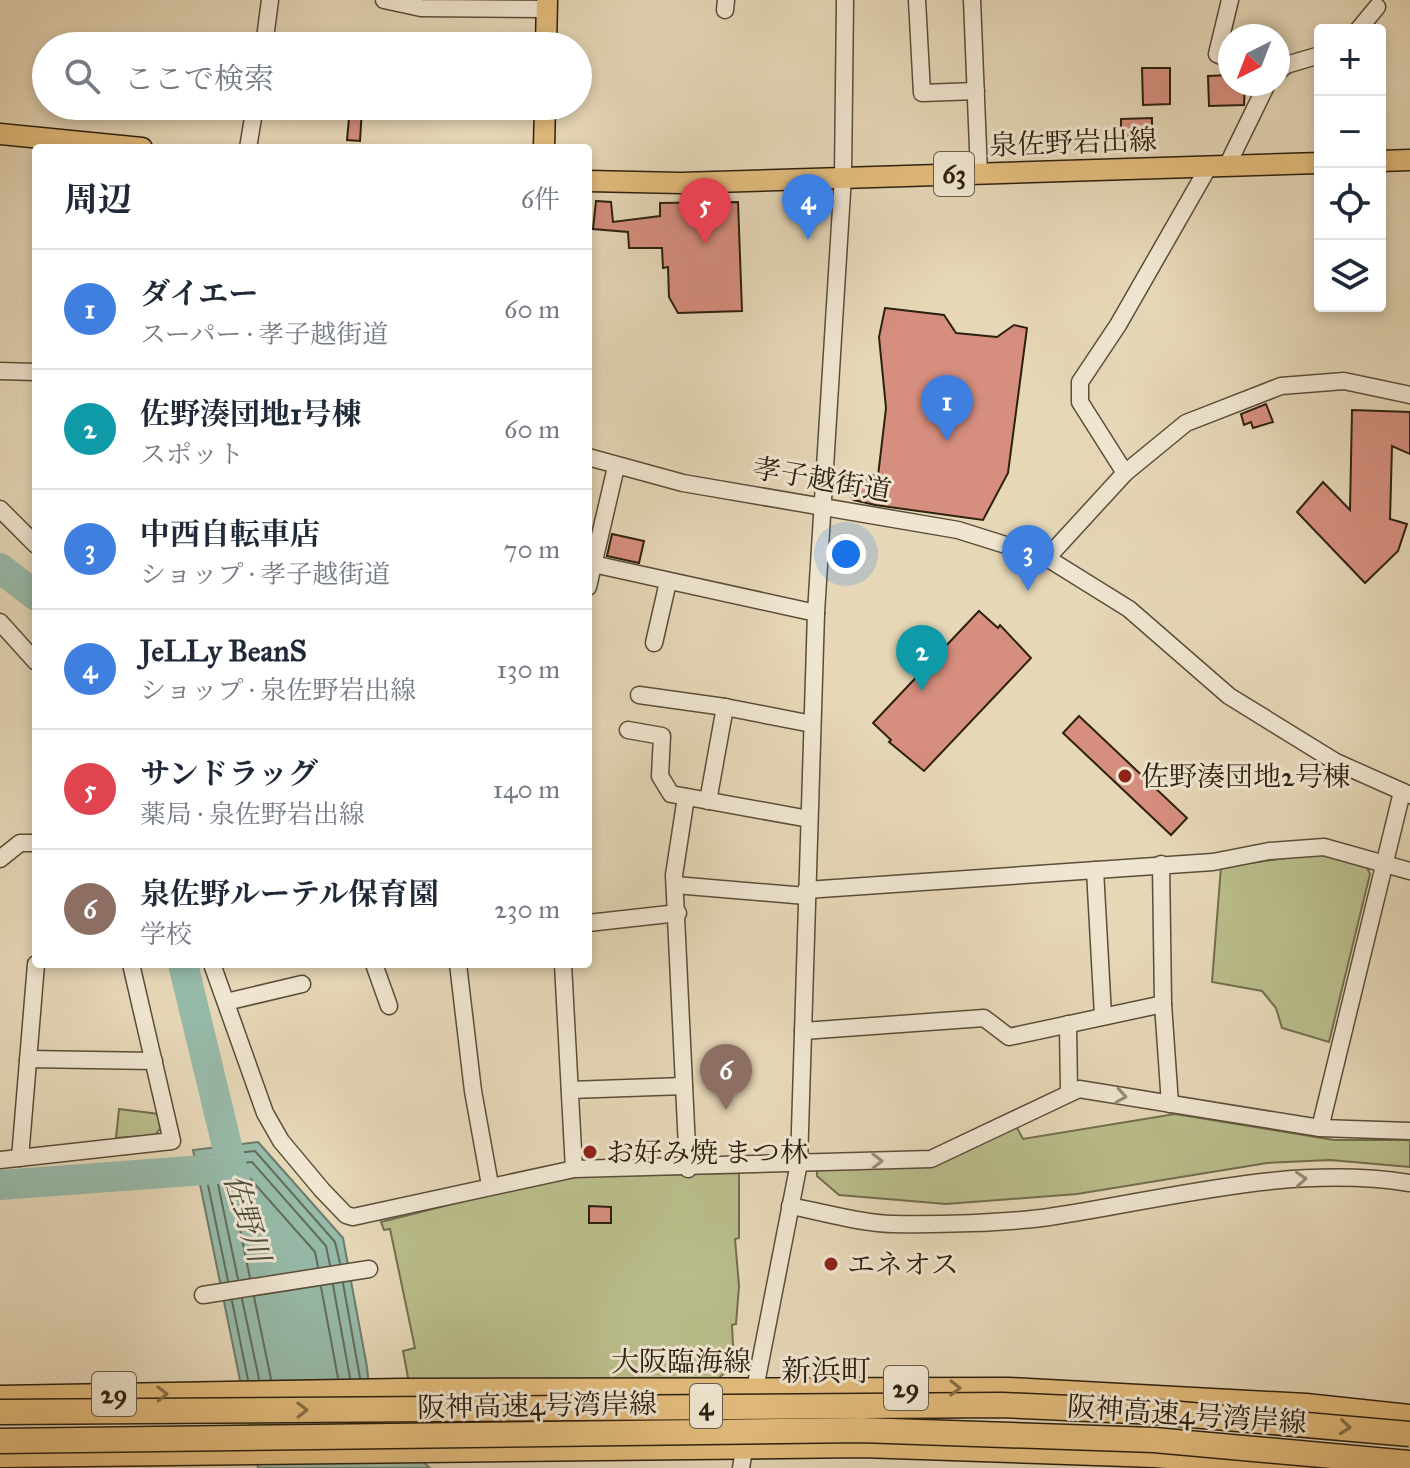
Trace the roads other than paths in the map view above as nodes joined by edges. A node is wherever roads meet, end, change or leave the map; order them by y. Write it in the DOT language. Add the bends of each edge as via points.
graph roads {
  1 [pos="270,0"];
  2 [pos="384,0"];
  3 [pos="845,0"];
  4 [pos="917,0"];
  5 [pos="972,0"];
  6 [pos="1230,0"];
  7 [pos="547,4"];
  8 [pos="1377,7"];
  9 [pos="1224,24"];
  10 [pos="1363,24"];
  11 [pos="266,32"];
  12 [pos="546,32"];
  13 [pos="1314,57"];
  14 [pos="1290,64"];
  15 [pos="976,91"];
  16 [pos="1260,96"];
  17 [pos="253,120"];
  18 [pos="545,120"];
  19 [pos="0,134"];
  20 [pos="101,144"];
  21 [pos="249,144"];
  22 [pos="544,144"];
  23 [pos="1410,160"];
  24 [pos="1386,161"];
  25 [pos="1314,163"];
  26 [pos="1218,166"];
  27 [pos="979,173"];
  28 [pos="843,176"];
  29 [pos="592,181"];
  30 [pos="0,371"];
  31 [pos="32,372"];
  32 [pos="1410,395"];
  33 [pos="592,458"];
  34 [pos="616,467"];
  35 [pos="1125,473"];
  36 [pos="824,505"];
  37 [pos="0,509"];
  38 [pos="32,541"];
  39 [pos="1047,558"];
  40 [pos="593,564"];
  41 [pos="592,569"];
  42 [pos="668,582"];
  43 [pos="816,613"];
  44 [pos="0,622"];
  45 [pos="654,643"];
  46 [pos="32,658"];
  47 [pos="639,695"];
  48 [pos="725,707"];
  49 [pos="812,724"];
  50 [pos="628,730"];
  51 [pos="1407,793"];
  52 [pos="686,797"];
  53 [pos="708,801"];
  54 [pos="809,819"];
  55 [pos="32,843"];
  56 [pos="0,859"];
  57 [pos="1383,862"];
  58 [pos="1161,864"];
  59 [pos="1095,870"];
  60 [pos="1410,871"];
  61 [pos="675,885"];
  62 [pos="806,893"];
  63 [pos="678,913"];
  64 [pos="592,923"];
  65 [pos="36,968"];
  66 [pos="132,968"];
  67 [pos="213,968"];
  68 [pos="375,968"];
  69 [pos="458,968"];
  70 [pos="563,968"];
  71 [pos="302,984"];
  72 [pos="226,1002"];
  73 [pos="1163,1004"];
  74 [pos="389,1006"];
  75 [pos="1103,1016"];
  76 [pos="1068,1024"];
  77 [pos="803,1031"];
  78 [pos="28,1059"];
  79 [pos="154,1061"];
  80 [pos="684,1086"];
  81 [pos="570,1090"];
  82 [pos="1069,1093"];
  83 [pos="1170,1104"];
  84 [pos="1320,1128"];
  85 [pos="1410,1131"];
  86 [pos="20,1158"];
  87 [pos="0,1160"];
  88 [pos="799,1163"];
  89 [pos="574,1169"];
  90 [pos="688,1169"];
  91 [pos="1410,1183"];
  92 [pos="490,1185"];
  93 [pos="790,1206"];
  94 [pos="369,1269"];
  95 [pos="203,1295"];
  96 [pos="755,1388"];
  97 [pos="0,1396"];
  98 [pos="0,1412"];
  99 [pos="1410,1415"];
  100 [pos="1410,1434"];
  101 [pos="0,1441"];
  102 [pos="745,1447"];
  103 [pos="0,1457"];
  104 [pos="1410,1463"];
  105 [pos="741,1468"];
  106 [pos="1305,1468"];
  1 -- 11 [label="street"];
  2 -- 7 [label="street" via="421,8"];
  3 -- 28 [label="street"];
  4 -- 15 [label="street" via="922,93"];
  5 -- 15 [label="street"];
  6 -- 9 [label="street"];
  7 -- 12 [label="main road"];
  8 -- 10 [label="street"];
  13 -- 14 [label="street"];
  15 -- 27 [label="street"];
  16 -- 26 [label="street"];
  17 -- 21 [label="street"];
  18 -- 22 [label="main road"];
  19 -- 20 [label="main road"];
  23 -- 24 [label="main road"];
  25 -- 26 [label="main road, 泉佐野岩出線 / 63"];
  26 -- 27 [label="main road, 泉佐野岩出線 / 63"];
  26 -- 35 [label="street" via="1080,382 1080,402"];
  27 -- 28 [label="main road, 泉佐野岩出線 / 63"];
  28 -- 29 [label="main road, 泉佐野岩出線 / 63"];
  28 -- 36 [label="street"];
  30 -- 31 [label="street"];
  32 -- 35 [label="street" via="1344,381 1281,386 1186,423"];
  33 -- 34 [label="street, 孝子越街道"];
  34 -- 36 [label="street, 孝子越街道"];
  34 -- 40 [label="street"];
  35 -- 39 [label="street"];
  36 -- 39 [label="street, 孝子越街道" via="958,530"];
  36 -- 43 [label="street"];
  37 -- 38 [label="street"];
  39 -- 51 [label="street, 孝子越街道" via="1129,609 1229,696 1336,762"];
  40 -- 41 [label="street"];
  40 -- 42 [label="street"];
  42 -- 43 [label="street"];
  42 -- 45 [label="street"];
  43 -- 49 [label="street"];
  44 -- 46 [label="street"];
  47 -- 48 [label="street"];
  48 -- 49 [label="street"];
  48 -- 53 [label="street"];
  49 -- 54 [label="street"];
  50 -- 52 [label="street" via="662,736 660,776 671,794"];
  51 -- 57 [label="street"];
  52 -- 53 [label="street"];
  52 -- 61 [label="street"];
  53 -- 54 [label="street"];
  54 -- 62 [label="street"];
  55 -- 56 [label="street" via="20,843"];
  57 -- 58 [label="street" via="1324,847"];
  57 -- 60 [label="street"];
  57 -- 84 [label="street"];
  58 -- 59 [label="street"];
  58 -- 73 [label="street"];
  59 -- 62 [label="street"];
  59 -- 75 [label="street"];
  61 -- 62 [label="street"];
  61 -- 63 [label="street"];
  62 -- 77 [label="street"];
  63 -- 64 [label="street"];
  63 -- 80 [label="street"];
  65 -- 78 [label="street"];
  66 -- 79 [label="street"];
  67 -- 72 [label="street"];
  68 -- 74 [label="street"];
  69 -- 92 [label="street"];
  70 -- 81 [label="street"];
  71 -- 72 [label="street"];
  72 -- 92 [label="street" via="265,1113 281,1141 346,1215"];
  73 -- 75 [label="street"];
  73 -- 83 [label="street"];
  75 -- 76 [label="street"];
  76 -- 77 [label="street" via="1009,1037 984,1018"];
  76 -- 82 [label="street"];
  77 -- 88 [label="street"];
  78 -- 79 [label="street"];
  78 -- 86 [label="street"];
  79 -- 86 [label="street" via="172,1141"];
  80 -- 81 [label="street"];
  80 -- 90 [label="street"];
  81 -- 89 [label="street"];
  82 -- 83 [label="street, one-way" via="1079,1089"];
  88 -- 82 [label="street, one-way" via="931,1159"];
  83 -- 84 [label="street"];
  84 -- 85 [label="street"];
  86 -- 87 [label="street"];
  88 -- 90 [label="street"];
  88 -- 93 [label="street"];
  89 -- 90 [label="street"];
  89 -- 92 [label="street"];
  93 -- 91 [label="street, one-way" via="890,1224 1047,1218 1189,1190 1302,1178"];
  93 -- 96 [label="street"];
  94 -- 95 [label="street"];
  97 -- 96 [label="main road, 大阪臨海線 / 29, one-way"];
  96 -- 99 [label="main road, 大阪臨海線 / 29, one-way" via="1009,1388"];
  96 -- 102 [label="street"];
  98 -- 100 [label="highway, 阪神高速4号湾岸線 / 4, one-way, bridge" via="1002,1405 1305,1422"];
  101 -- 104 [label="highway, 阪神高速4号湾岸線 / 4, bridge" via="860,1430 1154,1440"];
  102 -- 103 [label="main road, 29"];
  102 -- 105 [label="street"];
  102 -- 106 [label="main road, 29" via="1001,1450"];
}
